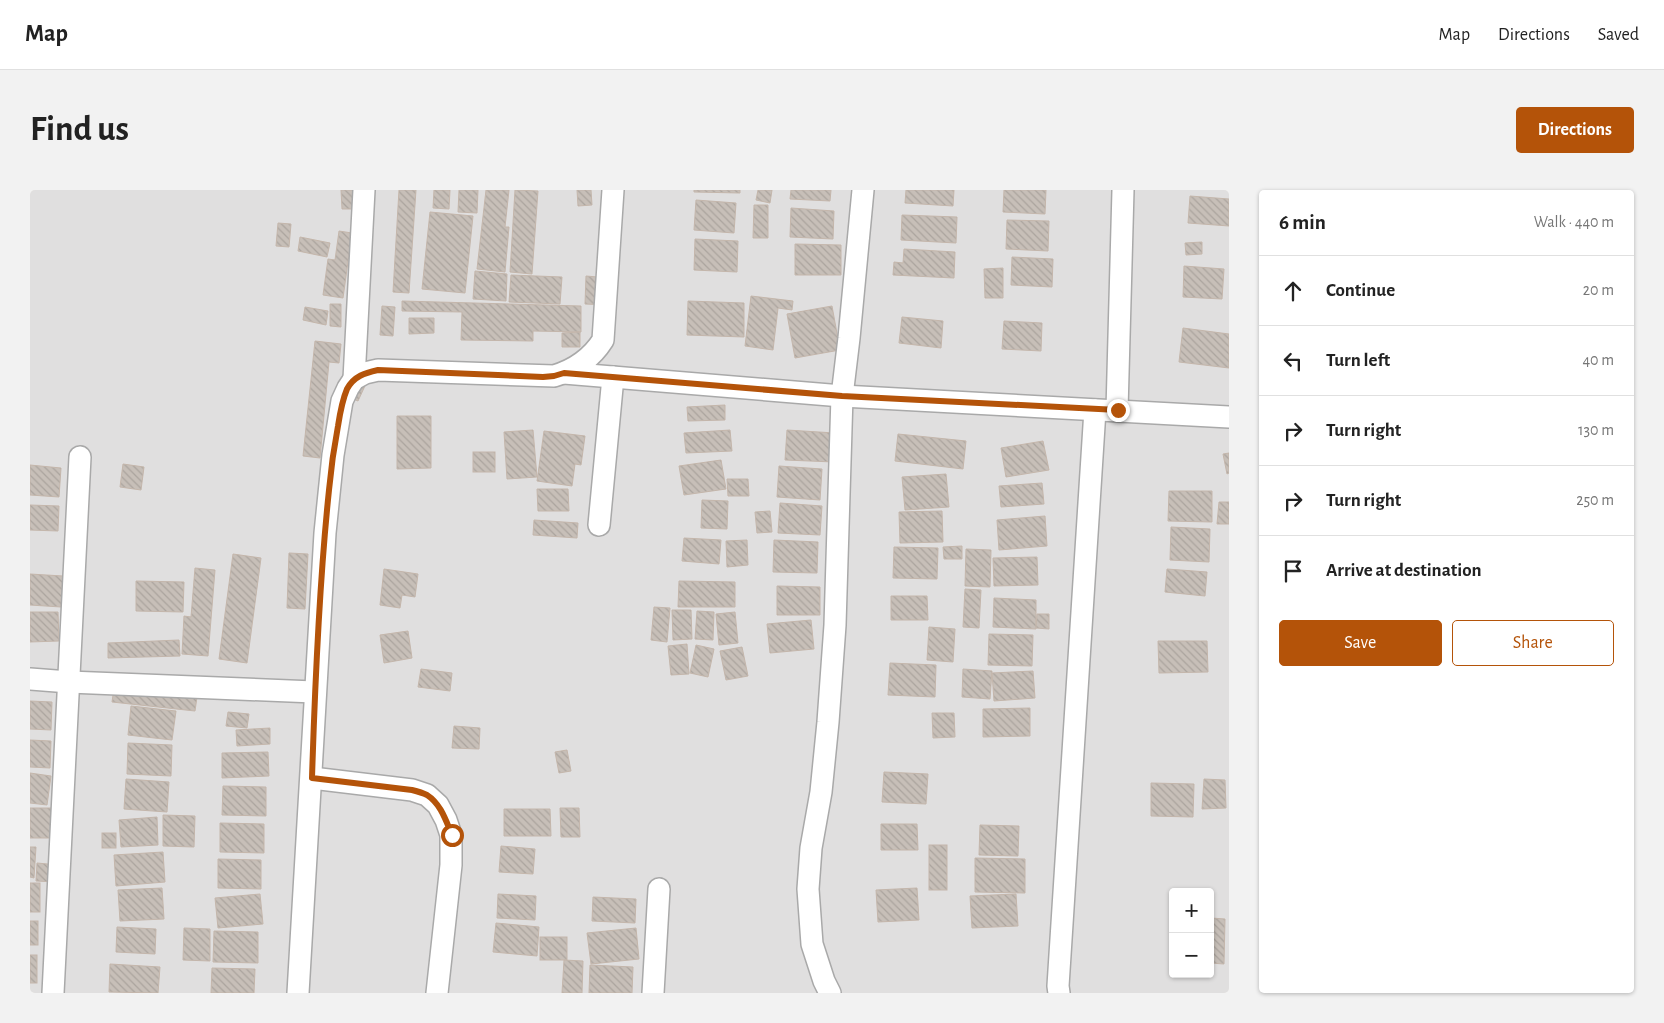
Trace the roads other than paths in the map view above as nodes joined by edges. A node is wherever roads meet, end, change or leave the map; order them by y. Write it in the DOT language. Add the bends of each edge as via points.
graph roads {
  1 [pos="364,190"];
  2 [pos="613,190"];
  3 [pos="862,190"];
  4 [pos="1123,190"];
  5 [pos="564,373"];
  6 [pos="613,377"];
  7 [pos="354,378"];
  8 [pos="842,396"];
  9 [pos="1095,410"];
  10 [pos="1118,410"];
  11 [pos="1229,417"];
  12 [pos="80,457"];
  13 [pos="599,525"];
  14 [pos="30,679"];
  15 [pos="69,682"];
  16 [pos="314,692"];
  17 [pos="312,778"];
  18 [pos="659,889"];
  19 [pos="53,993"];
  20 [pos="298,993"];
  21 [pos="437,993"];
  22 [pos="654,993"];
  23 [pos="830,993"];
  24 [pos="1060,993"];
  1 -- 7 [label="street"];
  2 -- 5 [label="street" via="603,340 589,357"];
  3 -- 8 [label="street"];
  4 -- 10 [label="street"];
  5 -- 6 [label="street"];
  5 -- 7 [label="street" via="543,377 378,370"];
  6 -- 8 [label="street"];
  6 -- 13 [label="street"];
  7 -- 16 [label="street" via="342,401 333,455"];
  8 -- 9 [label="street"];
  8 -- 23 [label="street" via="834,634 827,731 810,848 808,889 812,944"];
  9 -- 10 [label="street"];
  9 -- 24 [label="street"];
  10 -- 11 [label="street"];
  12 -- 15 [label="street"];
  14 -- 15 [label="street"];
  15 -- 16 [label="street"];
  15 -- 19 [label="street"];
  16 -- 17 [label="street"];
  17 -- 20 [label="street"];
  17 -- 21 [label="street" via="412,790 427,795 438,805 452,835"];
  18 -- 22 [label="street"];
}
